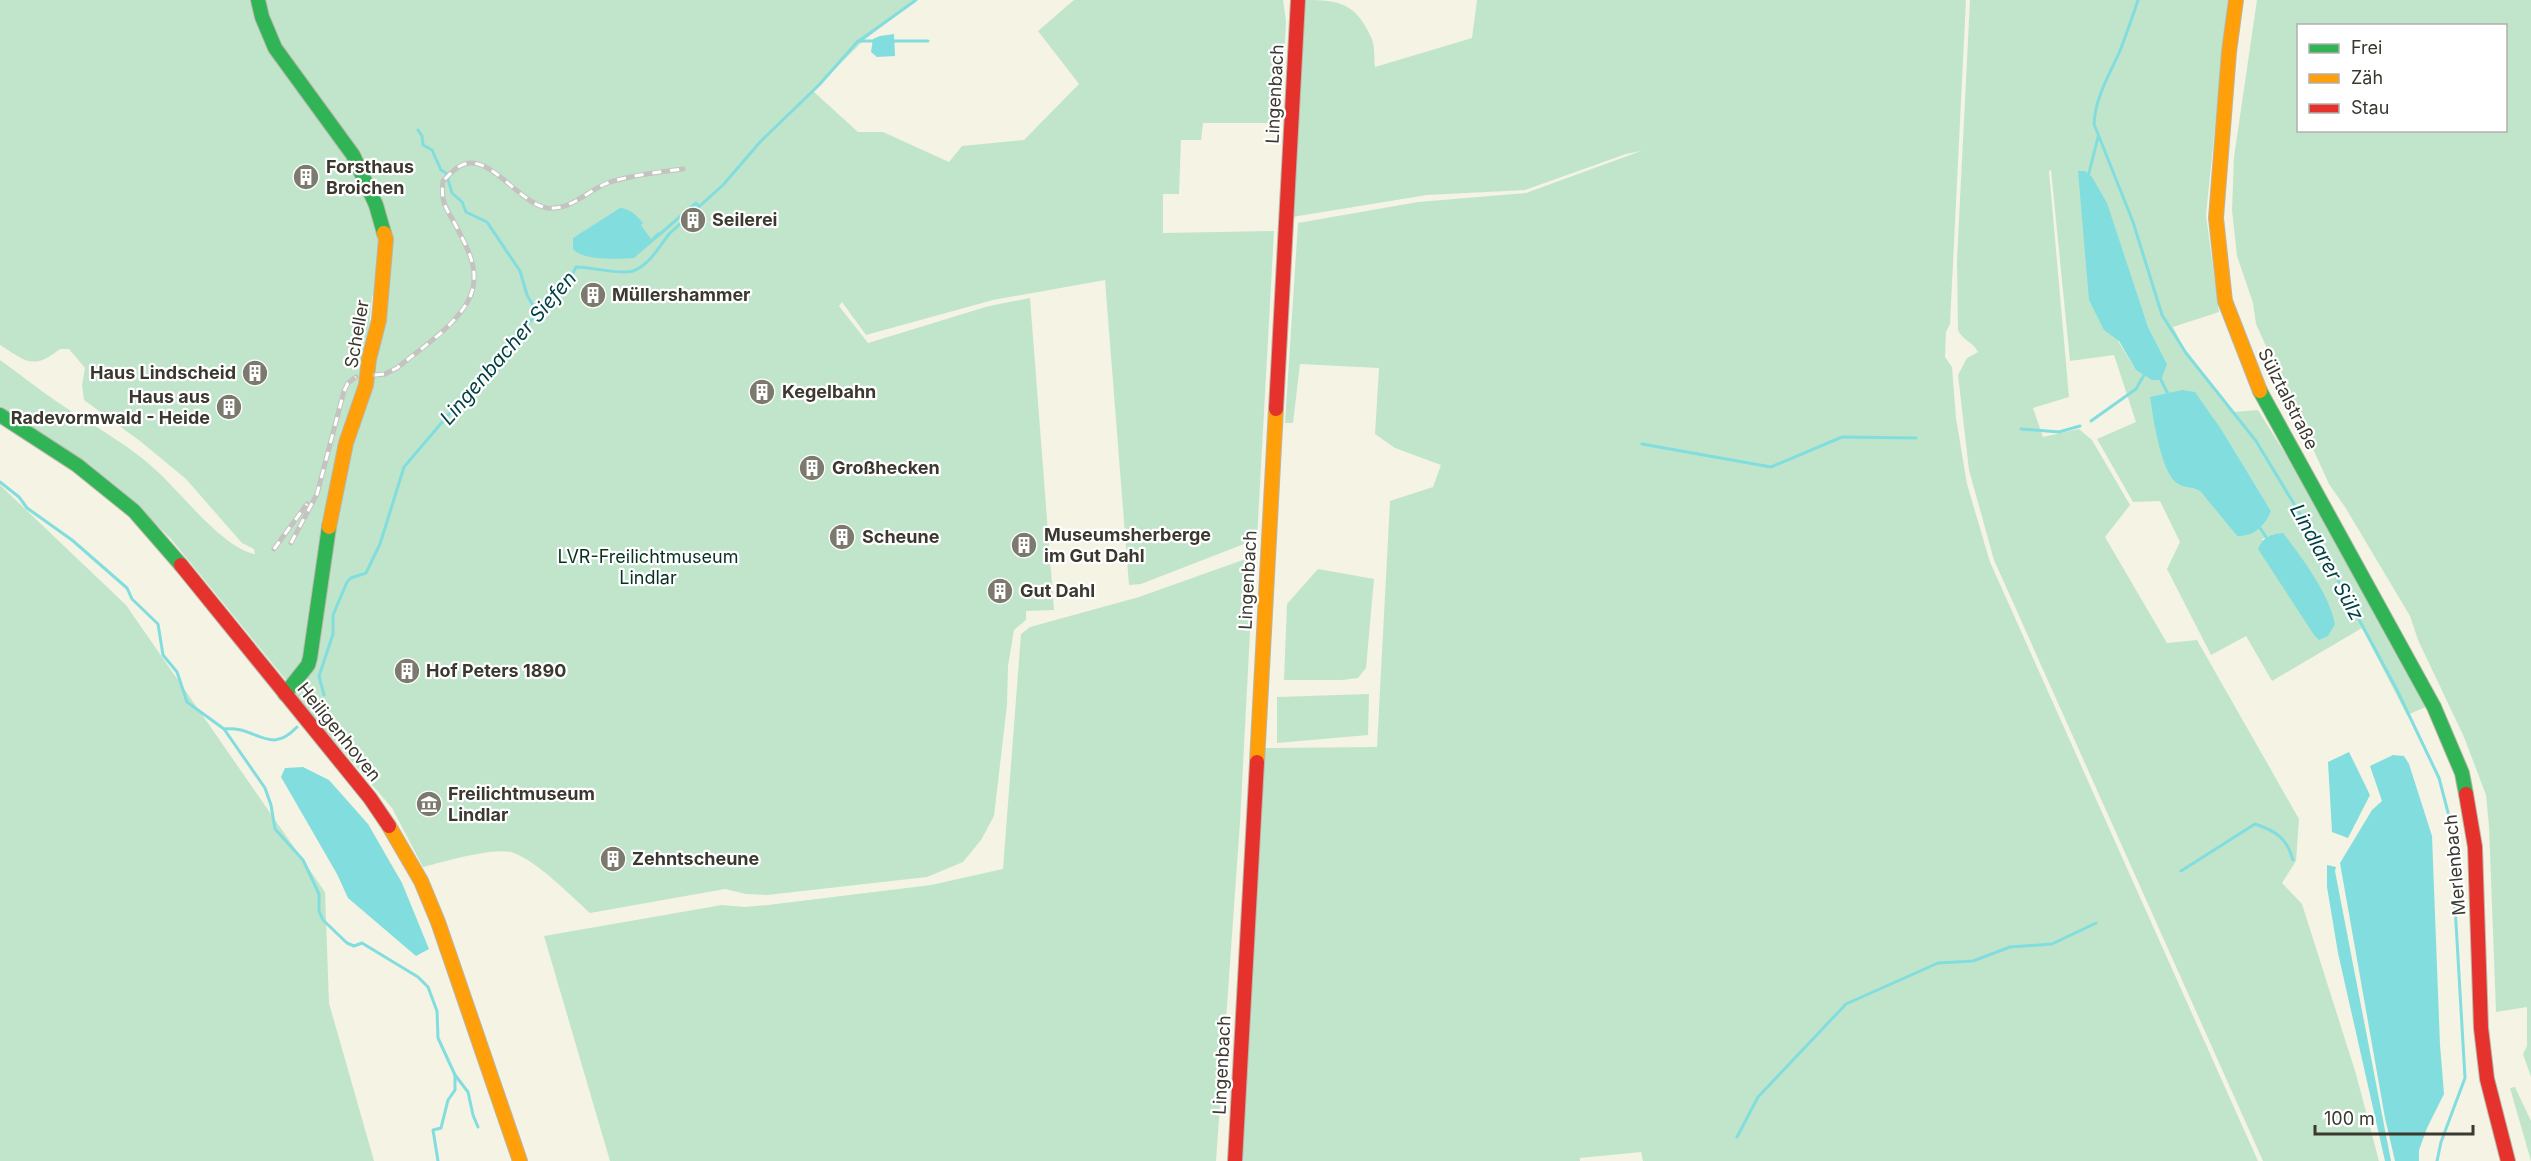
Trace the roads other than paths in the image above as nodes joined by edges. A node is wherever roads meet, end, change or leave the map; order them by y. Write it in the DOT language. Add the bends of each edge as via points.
graph roads {
  1 [pos="258,0"];
  2 [pos="1298,0"];
  3 [pos="2236,0"];
  4 [pos="0,415"];
  5 [pos="2351,554"];
  6 [pos="285,694"];
  7 [pos="520,1161"];
  8 [pos="1235,1161"];
  9 [pos="2508,1161"];
  1 -- 6 [label="main road, Scheller" via="275,48 353,155 376,204 386,239 378,320 366,385 339,473 310,658"];
  2 -- 8 [label="main road, Lingenbach"];
  3 -- 5 [label="main road, Sülztalstraße" via="2216,218 2225,301 2255,381"];
  4 -- 6 [label="main road, Heiligenhoven" via="77,465 134,511"];
  5 -- 9 [label="main road, Merlenbach" via="2434,707 2462,773 2475,847 2481,1028 2487,1079"];
  6 -- 7 [label="main road, Heiligenhoven" via="370,798 421,881"];
}
